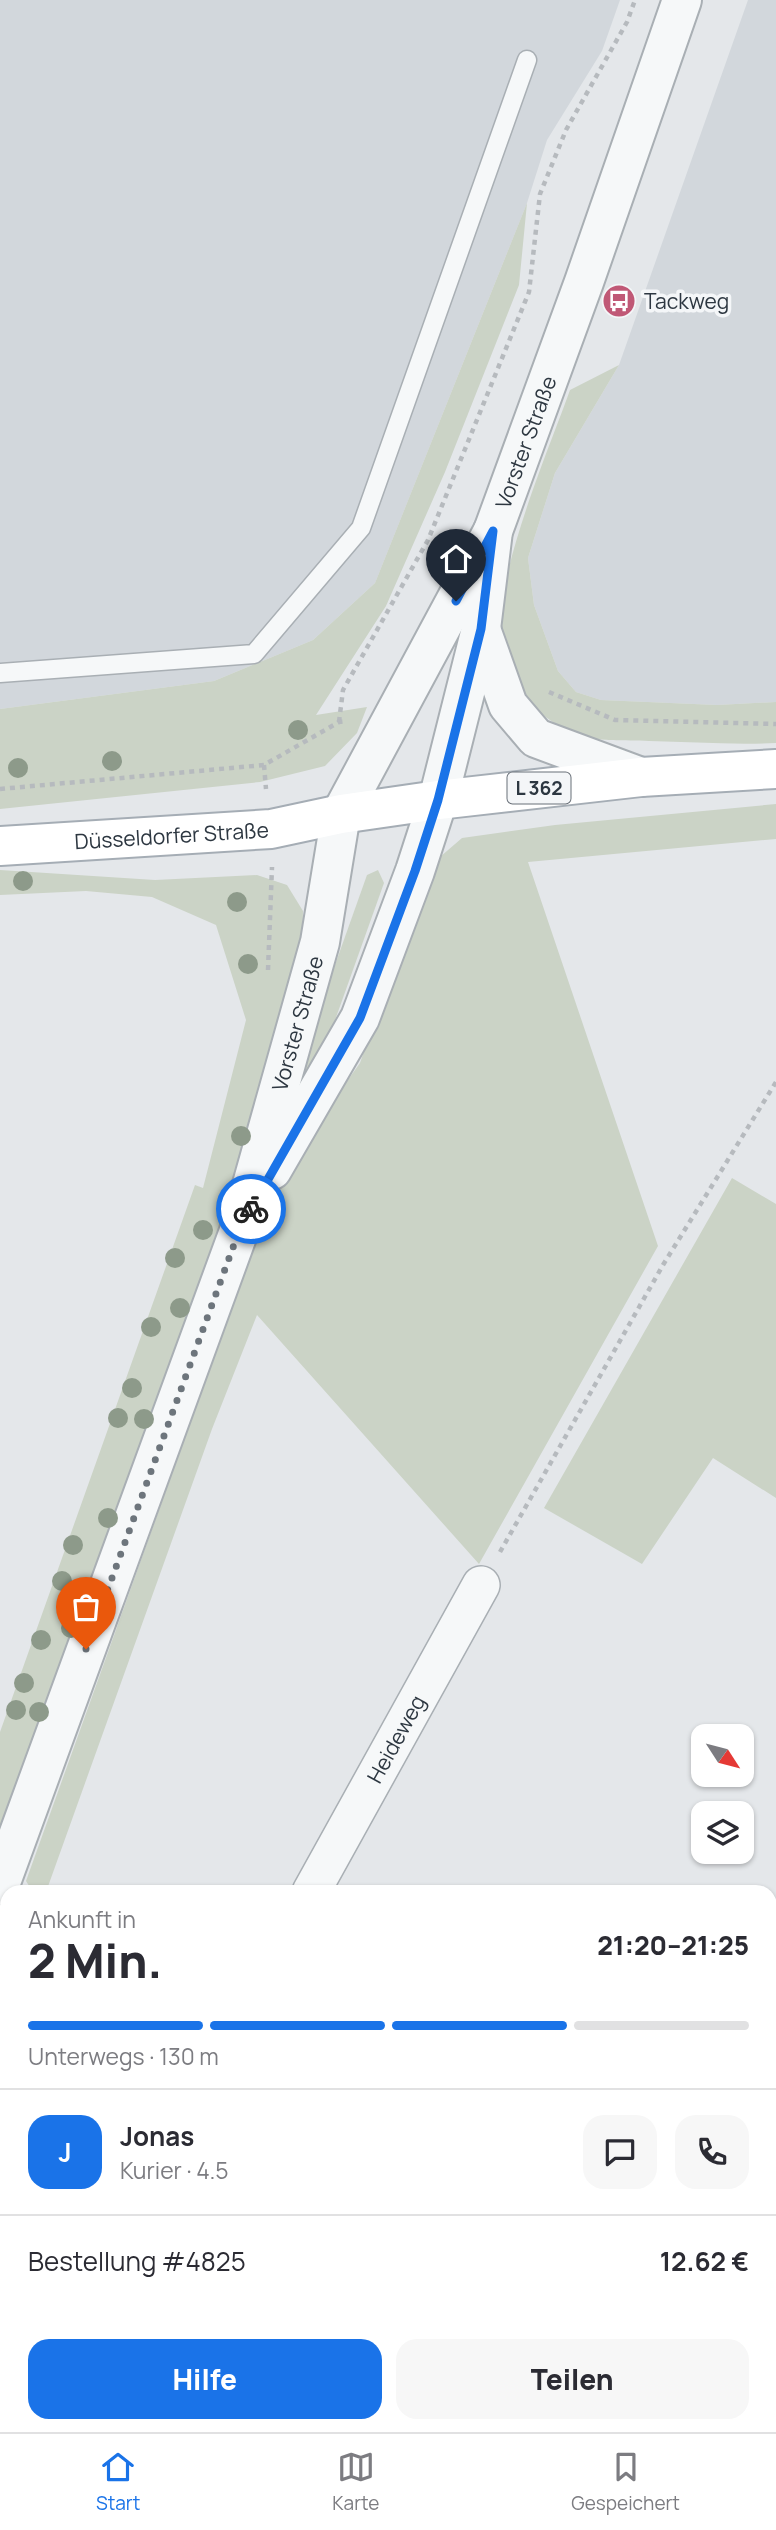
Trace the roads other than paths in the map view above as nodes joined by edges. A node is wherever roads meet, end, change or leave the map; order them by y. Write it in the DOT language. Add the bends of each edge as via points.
graph roads {
  1 [pos="682,0"];
  2 [pos="527,60"];
  3 [pos="493,531"];
  4 [pos="481,629"];
  5 [pos="0,673"];
  6 [pos="776,769"];
  7 [pos="641,777"];
  8 [pos="438,800"];
  9 [pos="341,814"];
  10 [pos="0,846"];
  11 [pos="239,1231"];
  12 [pos="481,1585"];
  13 [pos="0,1885"];
  14 [pos="314,1885"];
  1 -- 3 [label="street, Vorster Straße"];
  2 -- 5 [label="lane" via="361,528 254,654"];
  3 -- 4 [label="street, Vorster Straße"];
  3 -- 9 [label="street"];
  4 -- 7 [label="street, L 362" via="508,705 536,737"];
  4 -- 8 [label="street, Vorster Straße"];
  6 -- 7 [label="main road, Düsseldorfer Straße / L 362"];
  7 -- 8 [label="main road, Düsseldorfer Straße / L 362"];
  8 -- 9 [label="main road, Düsseldorfer Straße / L 362"];
  8 -- 11 [label="street, Vorster Straße" via="360,1018"];
  9 -- 10 [label="main road, Düsseldorfer Straße / L 362" via="271,829"];
  9 -- 11 [label="street, Vorster Straße" via="320,942"];
  11 -- 13 [label="street, Vorster Straße"];
  12 -- 14 [label="street, Heideweg"];
}
